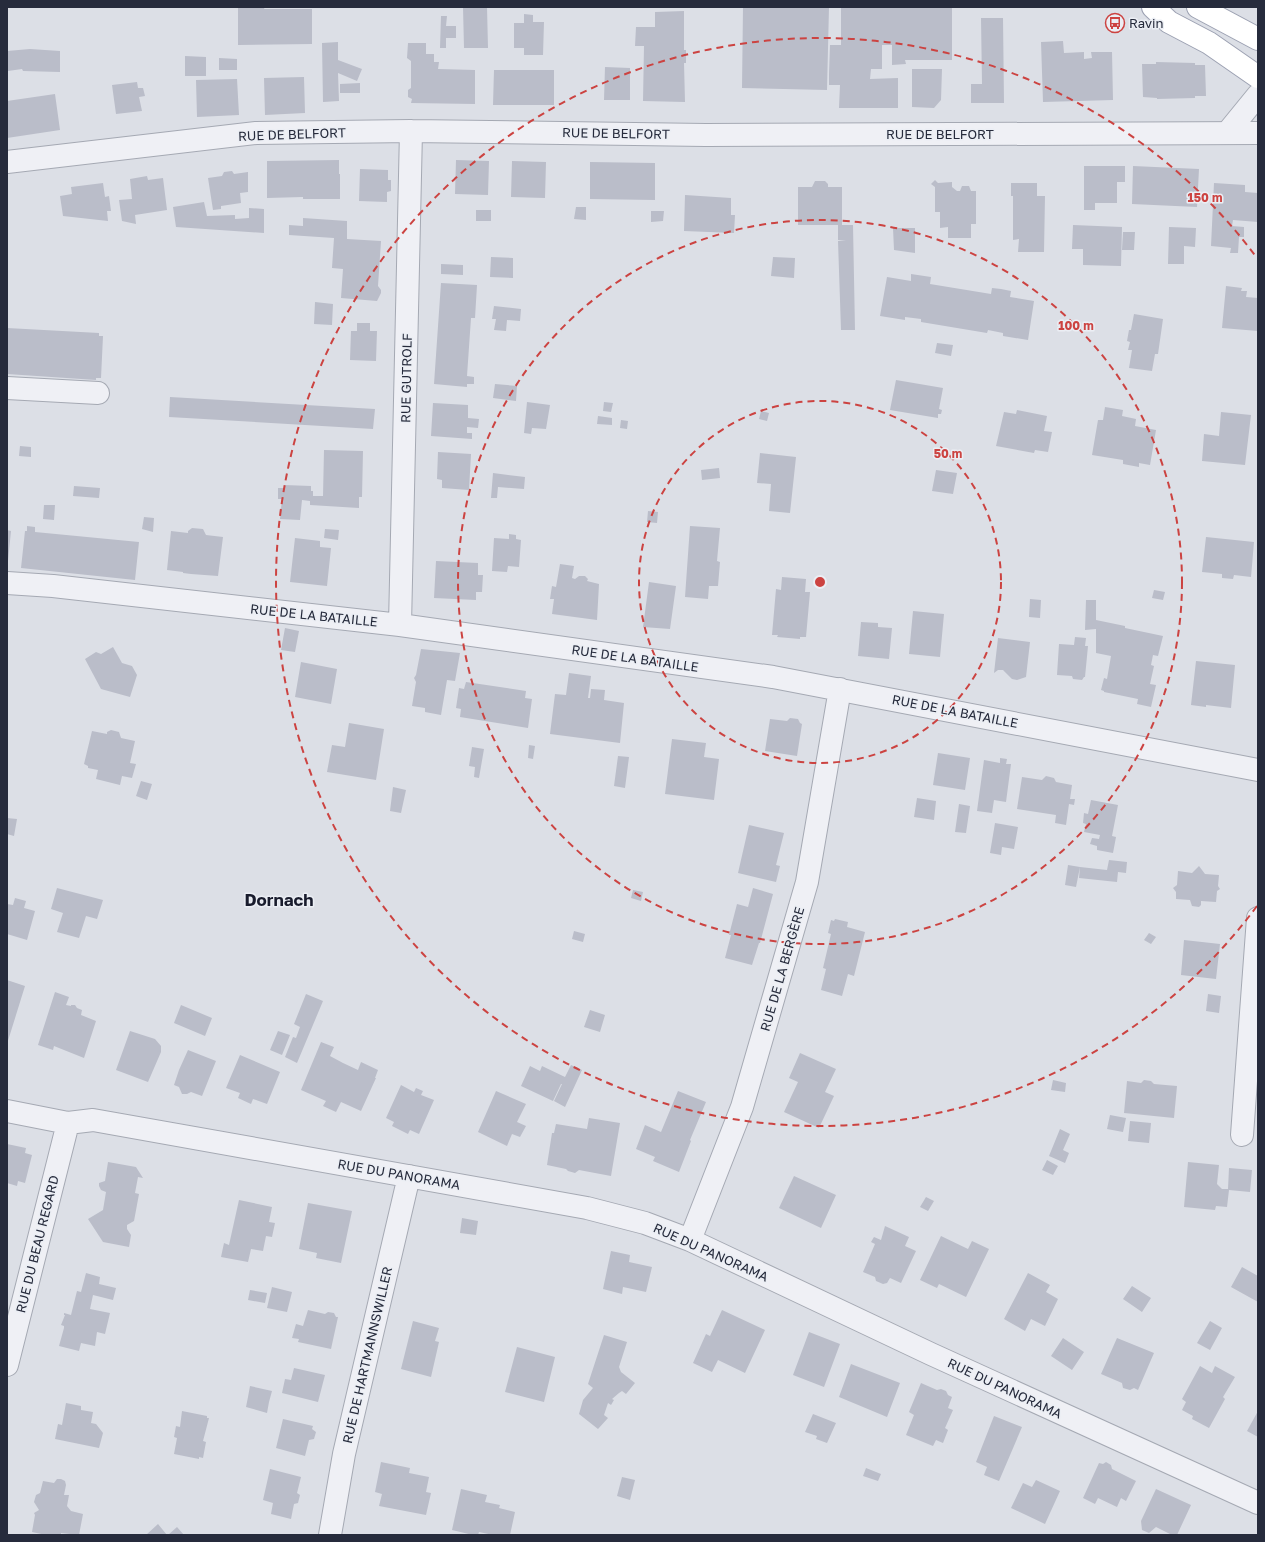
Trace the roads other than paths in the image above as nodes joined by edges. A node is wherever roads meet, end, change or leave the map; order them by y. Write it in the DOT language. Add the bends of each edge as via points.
graph roads {
  1 [pos="1153,7"];
  2 [pos="1198,7"];
  3 [pos="1258,39"];
  4 [pos="1258,77"];
  5 [pos="1258,95"];
  6 [pos="411,131"];
  7 [pos="1227,133"];
  8 [pos="1258,134"];
  9 [pos="7,162"];
  10 [pos="7,388"];
  11 [pos="98,393"];
  12 [pos="7,583"];
  13 [pos="400,625"];
  14 [pos="840,689"];
  15 [pos="1258,770"];
  16 [pos="1258,918"];
  17 [pos="7,1111"];
  18 [pos="68,1123"];
  19 [pos="1242,1135"];
  20 [pos="409,1176"];
  21 [pos="690,1240"];
  22 [pos="7,1365"];
  23 [pos="1258,1503"];
  24 [pos="330,1535"];
  1 -- 4 [label="main road" via="1169,22 1209,44"];
  2 -- 3 [label="main road"];
  5 -- 7 [label="street"];
  6 -- 7 [label="street, RUE DE BELFORT" via="706,134"];
  6 -- 9 [label="street, RUE DE BELFORT" via="256,133"];
  6 -- 13 [label="street, RUE GUTROLF"];
  7 -- 8 [label="street, RUE DE BELFORT"];
  10 -- 11 [label="street"];
  12 -- 13 [label="street, RUE DE LA BATAILLE"];
  13 -- 14 [label="street, RUE DE LA BATAILLE" via="773,677"];
  14 -- 15 [label="street, RUE DE LA BATAILLE"];
  14 -- 21 [label="street, RUE DE LA BERGÈRE" via="807,882 742,1107"];
  16 -- 19 [label="street"];
  17 -- 18 [label="street, RUE DU PANORAMA"];
  18 -- 20 [label="street, RUE DU PANORAMA" via="93,1120"];
  18 -- 22 [label="street, RUE DU BEAU REGARD"];
  20 -- 21 [label="street, RUE DU PANORAMA" via="587,1208 646,1223"];
  20 -- 24 [label="street, RUE DE HARTMANNSWILLER" via="344,1454"];
  21 -- 23 [label="street, RUE DU PANORAMA" via="931,1354"];
}
